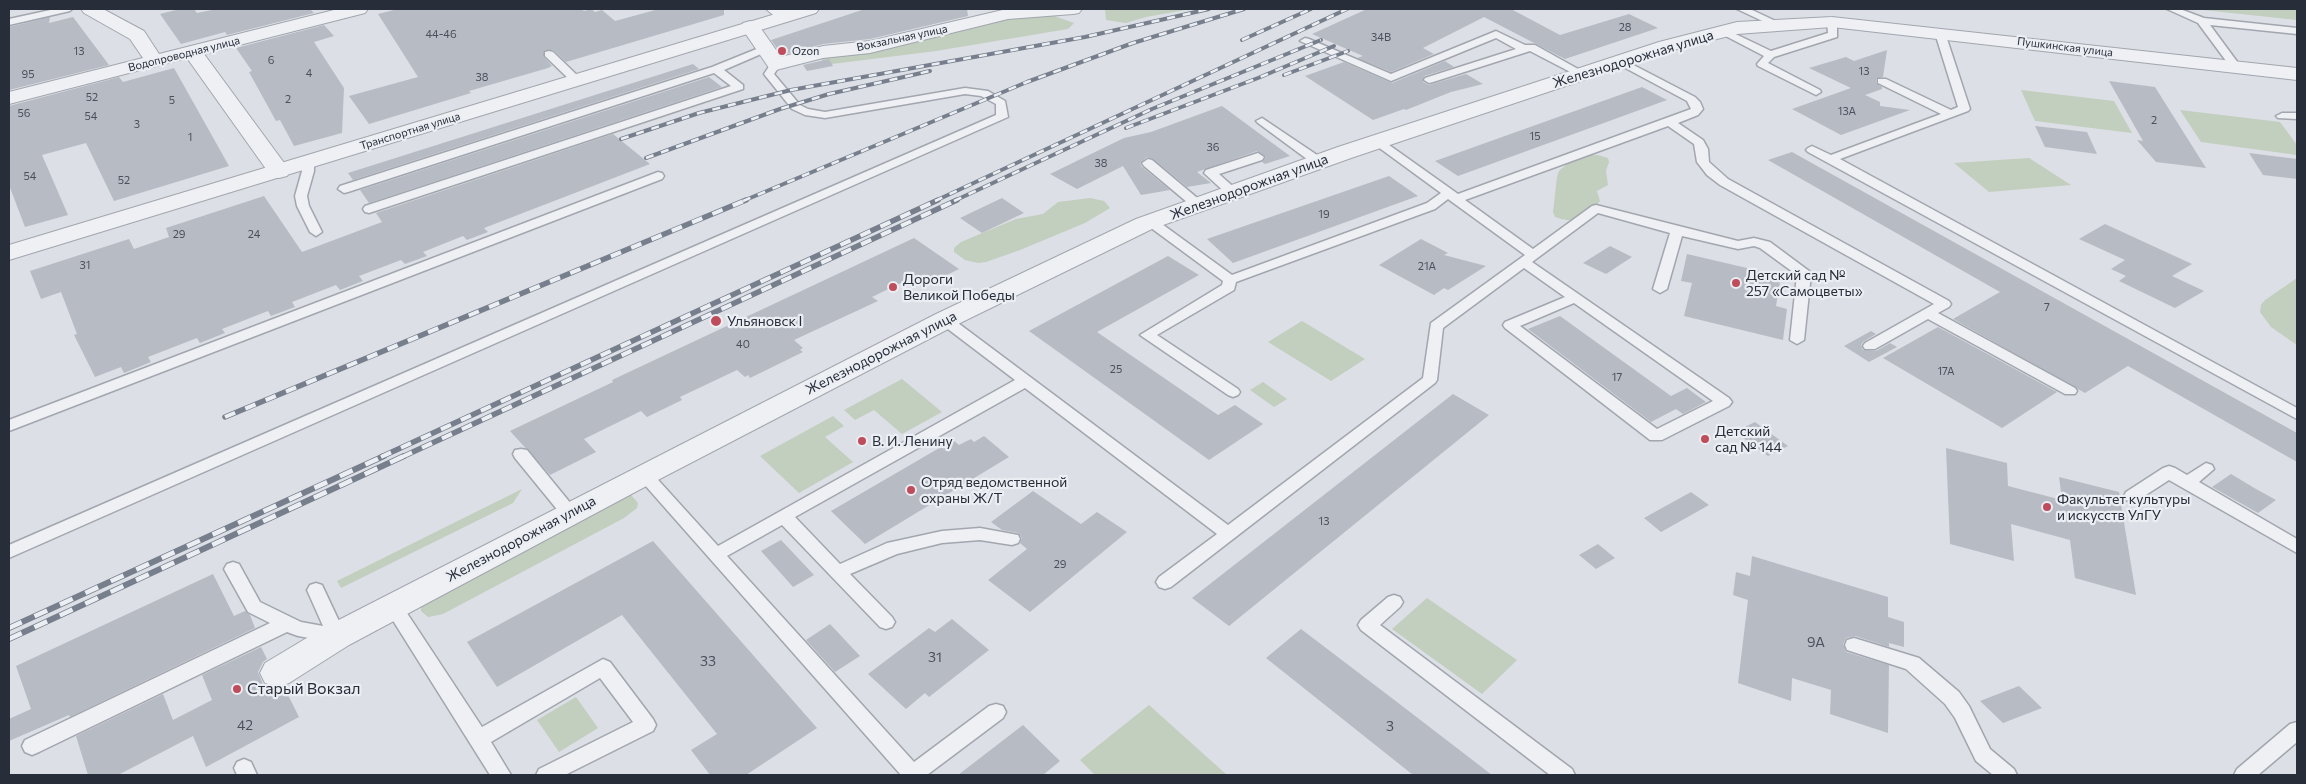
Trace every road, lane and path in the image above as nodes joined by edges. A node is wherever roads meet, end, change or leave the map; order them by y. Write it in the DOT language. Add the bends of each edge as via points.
graph roads {
  1 [pos="66,9"];
  2 [pos="90,9"];
  3 [pos="359,9"];
  4 [pos="810,9"];
  5 [pos="1073,9"];
  6 [pos="1742,9"];
  7 [pos="2172,9"];
  8 [pos="780,12"];
  9 [pos="1874,17"];
  10 [pos="2202,21"];
  11 [pos="9,22"];
  12 [pos="1832,22"];
  13 [pos="1777,24"];
  14 [pos="750,27"];
  15 [pos="1721,31"];
  16 [pos="2297,31"];
  17 [pos="1940,33"];
  18 [pos="1305,41"];
  19 [pos="764,49"];
  20 [pos="1524,49"];
  21 [pos="193,53"];
  22 [pos="549,54"];
  23 [pos="1770,55"];
  24 [pos="154,61"];
  25 [pos="1620,62"];
  26 [pos="776,64"];
  27 [pos="2236,67"];
  28 [pos="716,69"];
  29 [pos="1582,74"];
  30 [pos="2297,74"];
  31 [pos="576,80"];
  32 [pos="1430,80"];
  33 [pos="1882,81"];
  34 [pos="1816,92"];
  35 [pos="9,98"];
  36 [pos="1950,114"];
  37 [pos="2282,116"];
  38 [pos="2297,116"];
  39 [pos="1262,121"];
  40 [pos="1670,122"];
  41 [pos="1378,142"];
  42 [pos="1812,150"];
  43 [pos="1258,157"];
  44 [pos="1830,159"];
  45 [pos="308,162"];
  46 [pos="1319,162"];
  47 [pos="1148,164"];
  48 [pos="279,171"];
  49 [pos="658,176"];
  50 [pos="344,189"];
  51 [pos="1233,193"];
  52 [pos="1452,196"];
  53 [pos="1198,205"];
  54 [pos="369,209"];
  55 [pos="1151,222"];
  56 [pos="1677,231"];
  57 [pos="316,232"];
  58 [pos="9,253"];
  59 [pos="1529,258"];
  60 [pos="1230,280"];
  61 [pos="1660,289"];
  62 [pos="1575,298"];
  63 [pos="1928,313"];
  64 [pos="945,320"];
  65 [pos="1797,340"];
  66 [pos="1870,346"];
  67 [pos="1025,381"];
  68 [pos="2070,391"];
  69 [pos="1232,392"];
  70 [pos="2297,414"];
  71 [pos="9,426"];
  72 [pos="521,454"];
  73 [pos="2206,469"];
  74 [pos="644,475"];
  75 [pos="2188,483"];
  76 [pos="2132,496"];
  77 [pos="570,514"];
  78 [pos="784,516"];
  79 [pos="1228,534"];
  80 [pos="1012,539"];
  81 [pos="2297,546"];
  82 [pos="9,552"];
  83 [pos="714,555"];
  84 [pos="233,569"];
  85 [pos="838,572"];
  86 [pos="1166,582"];
  87 [pos="316,590"];
  88 [pos="1394,602"];
  89 [pos="393,606"];
  90 [pos="886,622"];
  91 [pos="288,623"];
  92 [pos="337,636"];
  93 [pos="1854,645"];
  94 [pos="277,673"];
  95 [pos="996,712"];
  96 [pos="2297,730"];
  97 [pos="479,739"];
  98 [pos="32,746"];
  99 [pos="501,775"];
  100 [pos="546,775"];
  101 [pos="913,775"];
  102 [pos="1565,775"];
  103 [pos="2007,775"];
  104 [pos="2244,775"];
  1 -- 11 [label="lane"];
  2 -- 24 [label="street" via="137,36"];
  3 -- 21 [label="street, Водопроводная улица"];
  4 -- 8 [label="street, Транспортная улица"];
  5 -- 26 [label="street, Вокзальная улица" via="1008,14 870,47 824,52"];
  6 -- 13 [label="lane"];
  7 -- 10 [label="lane"];
  8 -- 14 [label="street, Транспортная улица"];
  9 -- 12 [label="street, Пушкинская улица"];
  9 -- 17 [label="street, Пушкинская улица"];
  10 -- 16 [label="lane"];
  10 -- 27 [label="lane"];
  12 -- 13 [label="street, Железнодорожная улица"];
  12 -- 23 [label="lane" via="1833,35"];
  13 -- 15 [label="street, Железнодорожная улица"];
  14 -- 19 [label="street"];
  14 -- 31 [label="street, Транспортная улица"];
  15 -- 23 [label="lane"];
  15 -- 25 [label="street, Железнодорожная улица"];
  17 -- 27 [label="street, Пушкинская улица"];
  17 -- 36 [label="lane" via="1964,109"];
  18 -- 20 [label="lane" via="1391,78 1496,34"];
  19 -- 26 [label="street"];
  19 -- 28 [label="lane"];
  20 -- 29 [label="lane" via="1531,47"];
  20 -- 32 [label="lane"];
  21 -- 24 [label="street, Водопроводная улица"];
  21 -- 48 [label="street"];
  22 -- 31 [label="lane"];
  23 -- 34 [label="lane" via="1762,64"];
  24 -- 35 [label="street, Водопроводная улица"];
  25 -- 29 [label="street, Железнодорожная улица"];
  25 -- 40 [label="lane" via="1696,104 1694,113"];
  26 -- 82 [label="lane" via="769,74 796,107 805,112 825,115 965,91 984,92 1002,103 1002,117"];
  27 -- 30 [label="street, Пушкинская улица"];
  28 -- 50 [label="lane"];
  28 -- 54 [label="lane" via="739,87"];
  29 -- 41 [label="street, Железнодорожная улица"];
  31 -- 45 [label="street, Транспортная улица"];
  33 -- 36 [label="lane"];
  36 -- 44 [label="lane"];
  37 -- 38 [label="lane"];
  39 -- 46 [label="lane"];
  40 -- 52 [label="lane"];
  40 -- 63 [label="lane" via="1700,142 1703,162 1724,182 1944,304"];
  41 -- 46 [label="street, Железнодорожная улица"];
  41 -- 52 [label="lane"];
  42 -- 44 [label="lane"];
  43 -- 51 [label="lane" via="1210,173"];
  44 -- 70 [label="lane"];
  45 -- 48 [label="street, Транспортная улица"];
  45 -- 57 [label="lane" via="301,196"];
  46 -- 51 [label="street, Железнодорожная улица"];
  47 -- 53 [label="lane"];
  48 -- 58 [label="street, Транспортная улица"];
  49 -- 71 [label="lane"];
  51 -- 53 [label="street, Железнодорожная улица"];
  52 -- 59 [label="lane"];
  52 -- 60 [label="lane"];
  53 -- 55 [label="street, Железнодорожная улица"];
  55 -- 60 [label="lane"];
  55 -- 64 [label="street, Железнодорожная улица"];
  56 -- 59 [label="lane" via="1596,209"];
  56 -- 61 [label="lane"];
  56 -- 65 [label="lane" via="1738,245 1765,244 1804,274"];
  59 -- 62 [label="lane"];
  59 -- 79 [label="lane" via="1436,326 1430,380"];
  60 -- 69 [label="lane" via="1229,287 1147,335"];
  62 -- 62 [label="lane" via="1510,325 1656,436 1724,402"];
  63 -- 66 [label="lane"];
  63 -- 68 [label="lane"];
  64 -- 67 [label="lane"];
  64 -- 74 [label="street, Железнодорожная улица"];
  67 -- 78 [label="lane"];
  67 -- 79 [label="lane"];
  72 -- 77 [label="lane"];
  73 -- 75 [label="lane"];
  74 -- 77 [label="street, Железнодорожная улица"];
  74 -- 83 [label="lane"];
  75 -- 76 [label="lane" via="2169,472"];
  75 -- 81 [label="lane"];
  77 -- 89 [label="street, Железнодорожная улица"];
  78 -- 83 [label="lane"];
  78 -- 85 [label="lane"];
  79 -- 86 [label="lane"];
  80 -- 85 [label="lane" via="980,534 942,537 893,548"];
  83 -- 101 [label="lane"];
  84 -- 91 [label="lane" via="254,607"];
  85 -- 90 [label="lane"];
  87 -- 92 [label="lane"];
  88 -- 102 [label="lane" via="1367,625"];
  89 -- 92 [label="street, Железнодорожная улица"];
  89 -- 97 [label="lane"];
  91 -- 92 [label="lane" via="298,629"];
  91 -- 98 [label="lane"];
  92 -- 94 [label="street, Железнодорожная улица"];
  93 -- 103 [label="lane" via="1912,663 1952,698 1983,755"];
  95 -- 101 [label="lane"];
  96 -- 104 [label="lane"];
  97 -- 99 [label="lane"];
  97 -- 100 [label="lane" via="604,667 646,725"];
}
